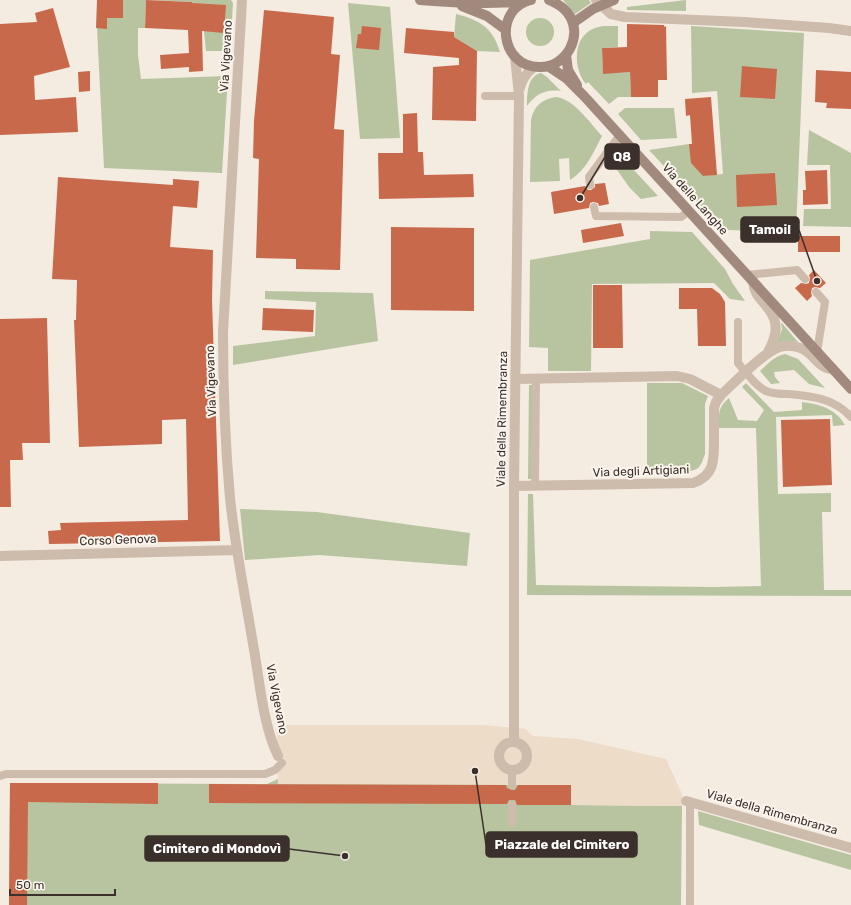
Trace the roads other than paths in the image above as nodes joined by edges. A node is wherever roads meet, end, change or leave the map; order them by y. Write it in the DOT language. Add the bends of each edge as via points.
graph roads {
  1 [pos="242,0"];
  2 [pos="420,0"];
  3 [pos="529,0"];
  4 [pos="549,0"];
  5 [pos="614,0"];
  6 [pos="598,2"];
  7 [pos="452,3"];
  8 [pos="573,24"];
  9 [pos="506,30"];
  10 [pos="851,31"];
  11 [pos="566,55"];
  12 [pos="515,56"];
  13 [pos="548,66"];
  14 [pos="534,67"];
  15 [pos="485,96"];
  16 [pos="519,96"];
  17 [pos="584,96"];
  18 [pos="620,135"];
  19 [pos="590,185"];
  20 [pos="594,207"];
  21 [pos="689,211"];
  22 [pos="750,278"];
  23 [pos="805,279"];
  24 [pos="816,292"];
  25 [pos="738,322"];
  26 [pos="817,352"];
  27 [pos="767,354"];
  28 [pos="833,369"];
  29 [pos="746,372"];
  30 [pos="536,378"];
  31 [pos="516,379"];
  32 [pos="851,390"];
  33 [pos="721,395"];
  34 [pos="851,417"];
  35 [pos="514,486"];
  36 [pos="535,486"];
  37 [pos="237,550"];
  38 [pos="0,556"];
  39 [pos="514,742"];
  40 [pos="280,760"];
  41 [pos="512,770"];
  42 [pos="0,776"];
  43 [pos="512,785"];
  44 [pos="688,802"];
  45 [pos="512,804"];
  46 [pos="512,824"];
  47 [pos="851,848"];
  48 [pos="690,905"];
  1 -- 37 [label="street, Via Vigevano" via="223,337 228,471"];
  2 -- 7 [label="main road"];
  3 -- 7 [label="main road" via="504,3"];
  3 -- 9 [label="main road" via="512,12"];
  4 -- 8 [label="main road" via="559,4 568,13"];
  5 -- 6 [label="main road"];
  6 -- 8 [label="main road"];
  6 -- 10 [label="street" via="612,14 625,16 724,20"];
  7 -- 9 [label="main road" via="487,16"];
  8 -- 11 [label="main road" via="574,37"];
  9 -- 12 [label="main road" via="508,47"];
  11 -- 13 [label="main road"];
  11 -- 17 [label="main road, Via delle Langhe" via="568,70"];
  12 -- 14 [label="main road"];
  12 -- 16 [label="street"];
  13 -- 14 [label="main road"];
  13 -- 17 [label="main road, Via delle Langhe" via="566,78"];
  14 -- 16 [label="street" via="524,78"];
  15 -- 16 [label="lane"];
  16 -- 31 [label="street, Viale della Rimembranza"];
  17 -- 18 [label="main road, Via delle Langhe"];
  18 -- 19 [label="lane" via="589,177"];
  18 -- 21 [label="main road, Via delle Langhe"];
  20 -- 21 [label="lane" via="596,216 681,217"];
  21 -- 22 [label="main road, Via delle Langhe"];
  22 -- 23 [label="lane" via="797,270"];
  22 -- 26 [label="main road, Via delle Langhe"];
  22 -- 27 [label="street, Via degli Artigiani" via="756,294 770,310 775,322 775,337"];
  24 -- 26 [label="lane" via="825,302"];
  25 -- 29 [label="lane" via="738,362"];
  26 -- 28 [label="main road, Via delle Langhe"];
  27 -- 28 [label="street, Via degli Artigiani" via="784,346 796,347 807,352 822,367"];
  27 -- 29 [label="street, Via degli Artigiani"];
  28 -- 32 [label="main road, Via delle Langhe"];
  29 -- 33 [label="street, Via degli Artigiani"];
  29 -- 34 [label="lane" via="767,392 818,398 837,406"];
  30 -- 31 [label="street"];
  30 -- 33 [label="street" via="676,376 690,379"];
  30 -- 36 [label="lane"];
  31 -- 35 [label="street, Viale della Rimembranza"];
  33 -- 36 [label="street, Via degli Artigiani" via="714,408 712,467 705,477 697,482"];
  35 -- 36 [label="street, Via degli Artigiani"];
  35 -- 39 [label="street, Viale della Rimembranza"];
  37 -- 38 [label="street, Corso Genova"];
  37 -- 40 [label="street, Via Vigevano" via="265,712 272,744"];
  39 -- 41 [label="street" via="523,747 527,757 522,766"];
  39 -- 41 [label="street" via="504,746 499,755 503,765"];
  40 -- 42 [label="lane" via="275,770 265,774"];
  41 -- 43 [label="lane"];
  44 -- 47 [label="street, Viale della Rimembranza"];
  44 -- 48 [label="lane"];
  45 -- 46 [label="lane"];
}
